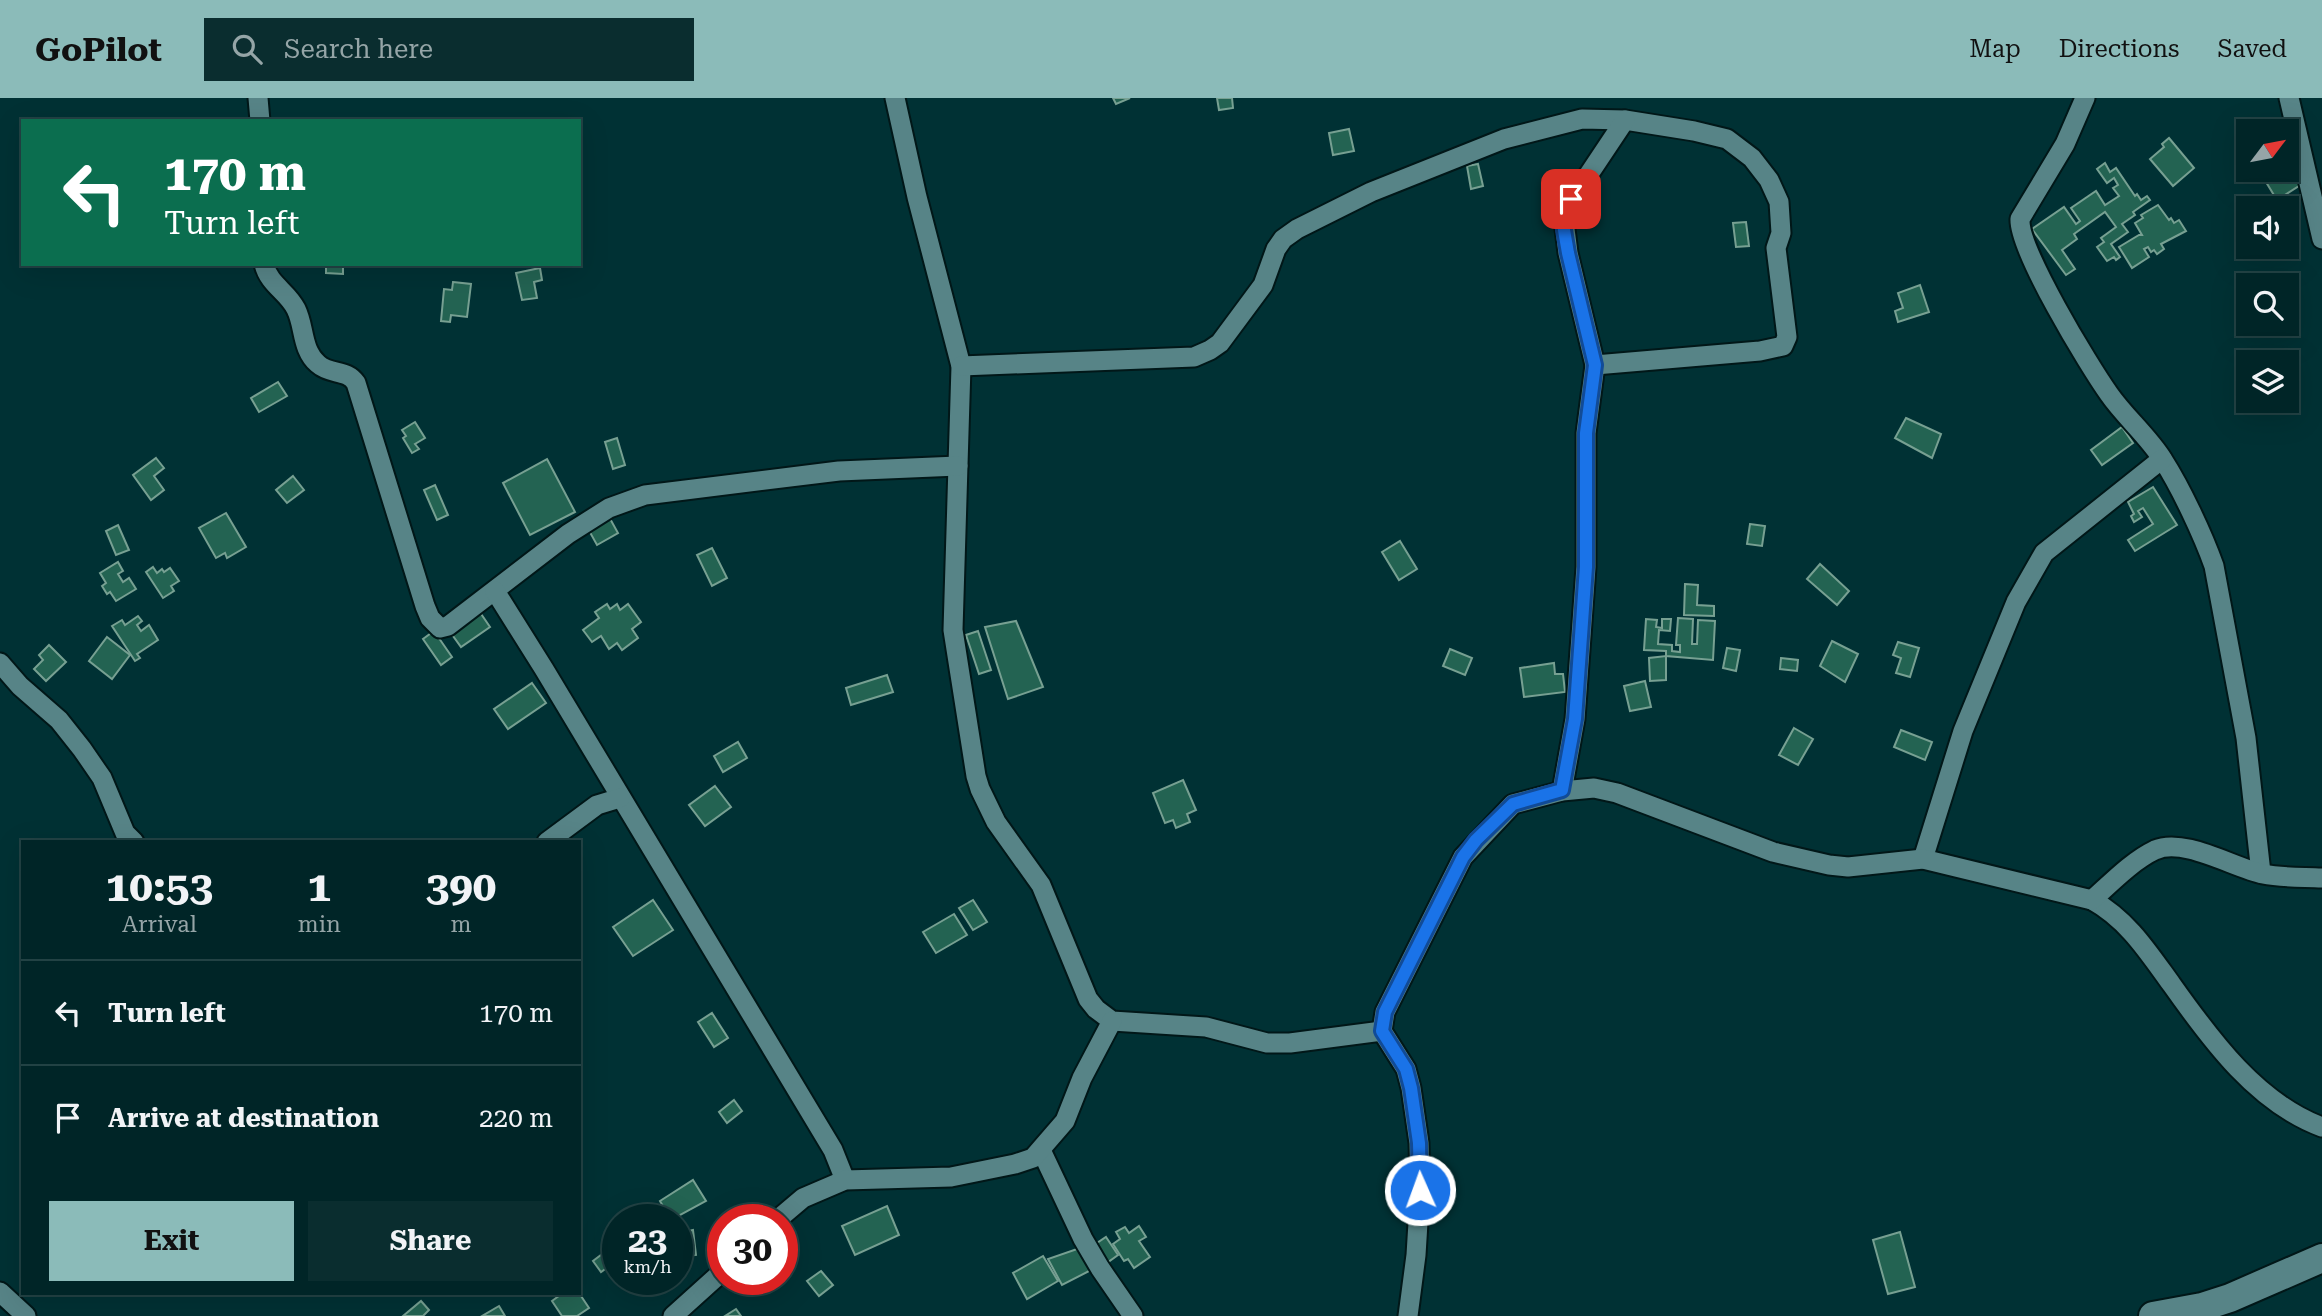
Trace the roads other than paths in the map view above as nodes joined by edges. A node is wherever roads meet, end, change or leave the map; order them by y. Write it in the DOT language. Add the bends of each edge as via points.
graph roads {
  1 [pos="258,98"];
  2 [pos="894,98"];
  3 [pos="2085,98"];
  4 [pos="2289,98"];
  5 [pos="260,119"];
  6 [pos="1625,120"];
  7 [pos="2322,239"];
  8 [pos="265,266"];
  9 [pos="1595,365"];
  10 [pos="961,366"];
  11 [pos="2162,459"];
  12 [pos="958,466"];
  13 [pos="495,591"];
  14 [pos="0,663"];
  15 [pos="1562,790"];
  16 [pos="620,798"];
  17 [pos="132,840"];
  18 [pos="550,840"];
  19 [pos="1923,859"];
  20 [pos="2260,873"];
  21 [pos="2322,878"];
  22 [pos="2092,900"];
  23 [pos="1112,1021"];
  24 [pos="1382,1031"];
  25 [pos="2322,1127"];
  26 [pos="1041,1150"];
  27 [pos="845,1180"];
  28 [pos="796,1204"];
  29 [pos="2322,1258"];
  30 [pos="707,1285"];
  31 [pos="0,1292"];
  32 [pos="26,1316"];
  33 [pos="673,1316"];
  34 [pos="1133,1316"];
  35 [pos="1408,1316"];
  36 [pos="2153,1316"];
  1 -- 5 [label="street"];
  2 -- 10 [label="street"];
  3 -- 11 [label="street" via="2019,227 2037,271 2097,375"];
  4 -- 7 [label="street"];
  6 -- 9 [label="street" via="1563,213"];
  6 -- 9 [label="street" via="1727,139 1752,158 1769,180 1779,202 1781,233 1776,248 1787,337 1783,346 1760,351"];
  6 -- 10 [label="street" via="1582,119 1504,139 1371,192 1297,229 1276,248 1263,285 1220,343 1194,357"];
  8 -- 13 [label="street" via="270,280 297,310 303,340 316,363 348,374 356,383 434,624 448,626"];
  9 -- 15 [label="street" via="1586,433 1586,567 1575,719"];
  10 -- 12 [label="street"];
  11 -- 19 [label="street" via="2036,564 2016,601 1963,731"];
  11 -- 20 [label="street" via="2214,566 2246,738"];
  12 -- 13 [label="street" via="839,471 645,495 596,515"];
  12 -- 23 [label="street" via="953,630 976,776 996,822 1041,885 1088,999"];
  13 -- 16 [label="street"];
  14 -- 17 [label="street" via="82,749 102,778"];
  15 -- 19 [label="street" via="1594,788 1617,793 1773,852 1829,865"];
  15 -- 24 [label="street" via="1513,804 1463,857 1388,1003"];
  16 -- 18 [label="street" via="597,805"];
  16 -- 27 [label="street" via="834,1150"];
  19 -- 22 [label="street"];
  20 -- 21 [label="street"];
  20 -- 22 [label="street" via="2187,849 2158,848"];
  22 -- 25 [label="street" via="2109,909 2140,940 2192,1014 2250,1079 2278,1104"];
  23 -- 24 [label="street" via="1206,1027 1267,1043"];
  23 -- 26 [label="street" via="1065,1121"];
  24 -- 35 [label="street" via="1406,1069 1419,1143 1416,1255"];
  26 -- 27 [label="street" via="1014,1164 951,1177"];
  26 -- 34 [label="street" via="1083,1239"];
  27 -- 28 [label="street"];
  29 -- 36 [label="main road" via="2230,1298"];
  30 -- 33 [label="street"];
  31 -- 32 [label="street"];
}
